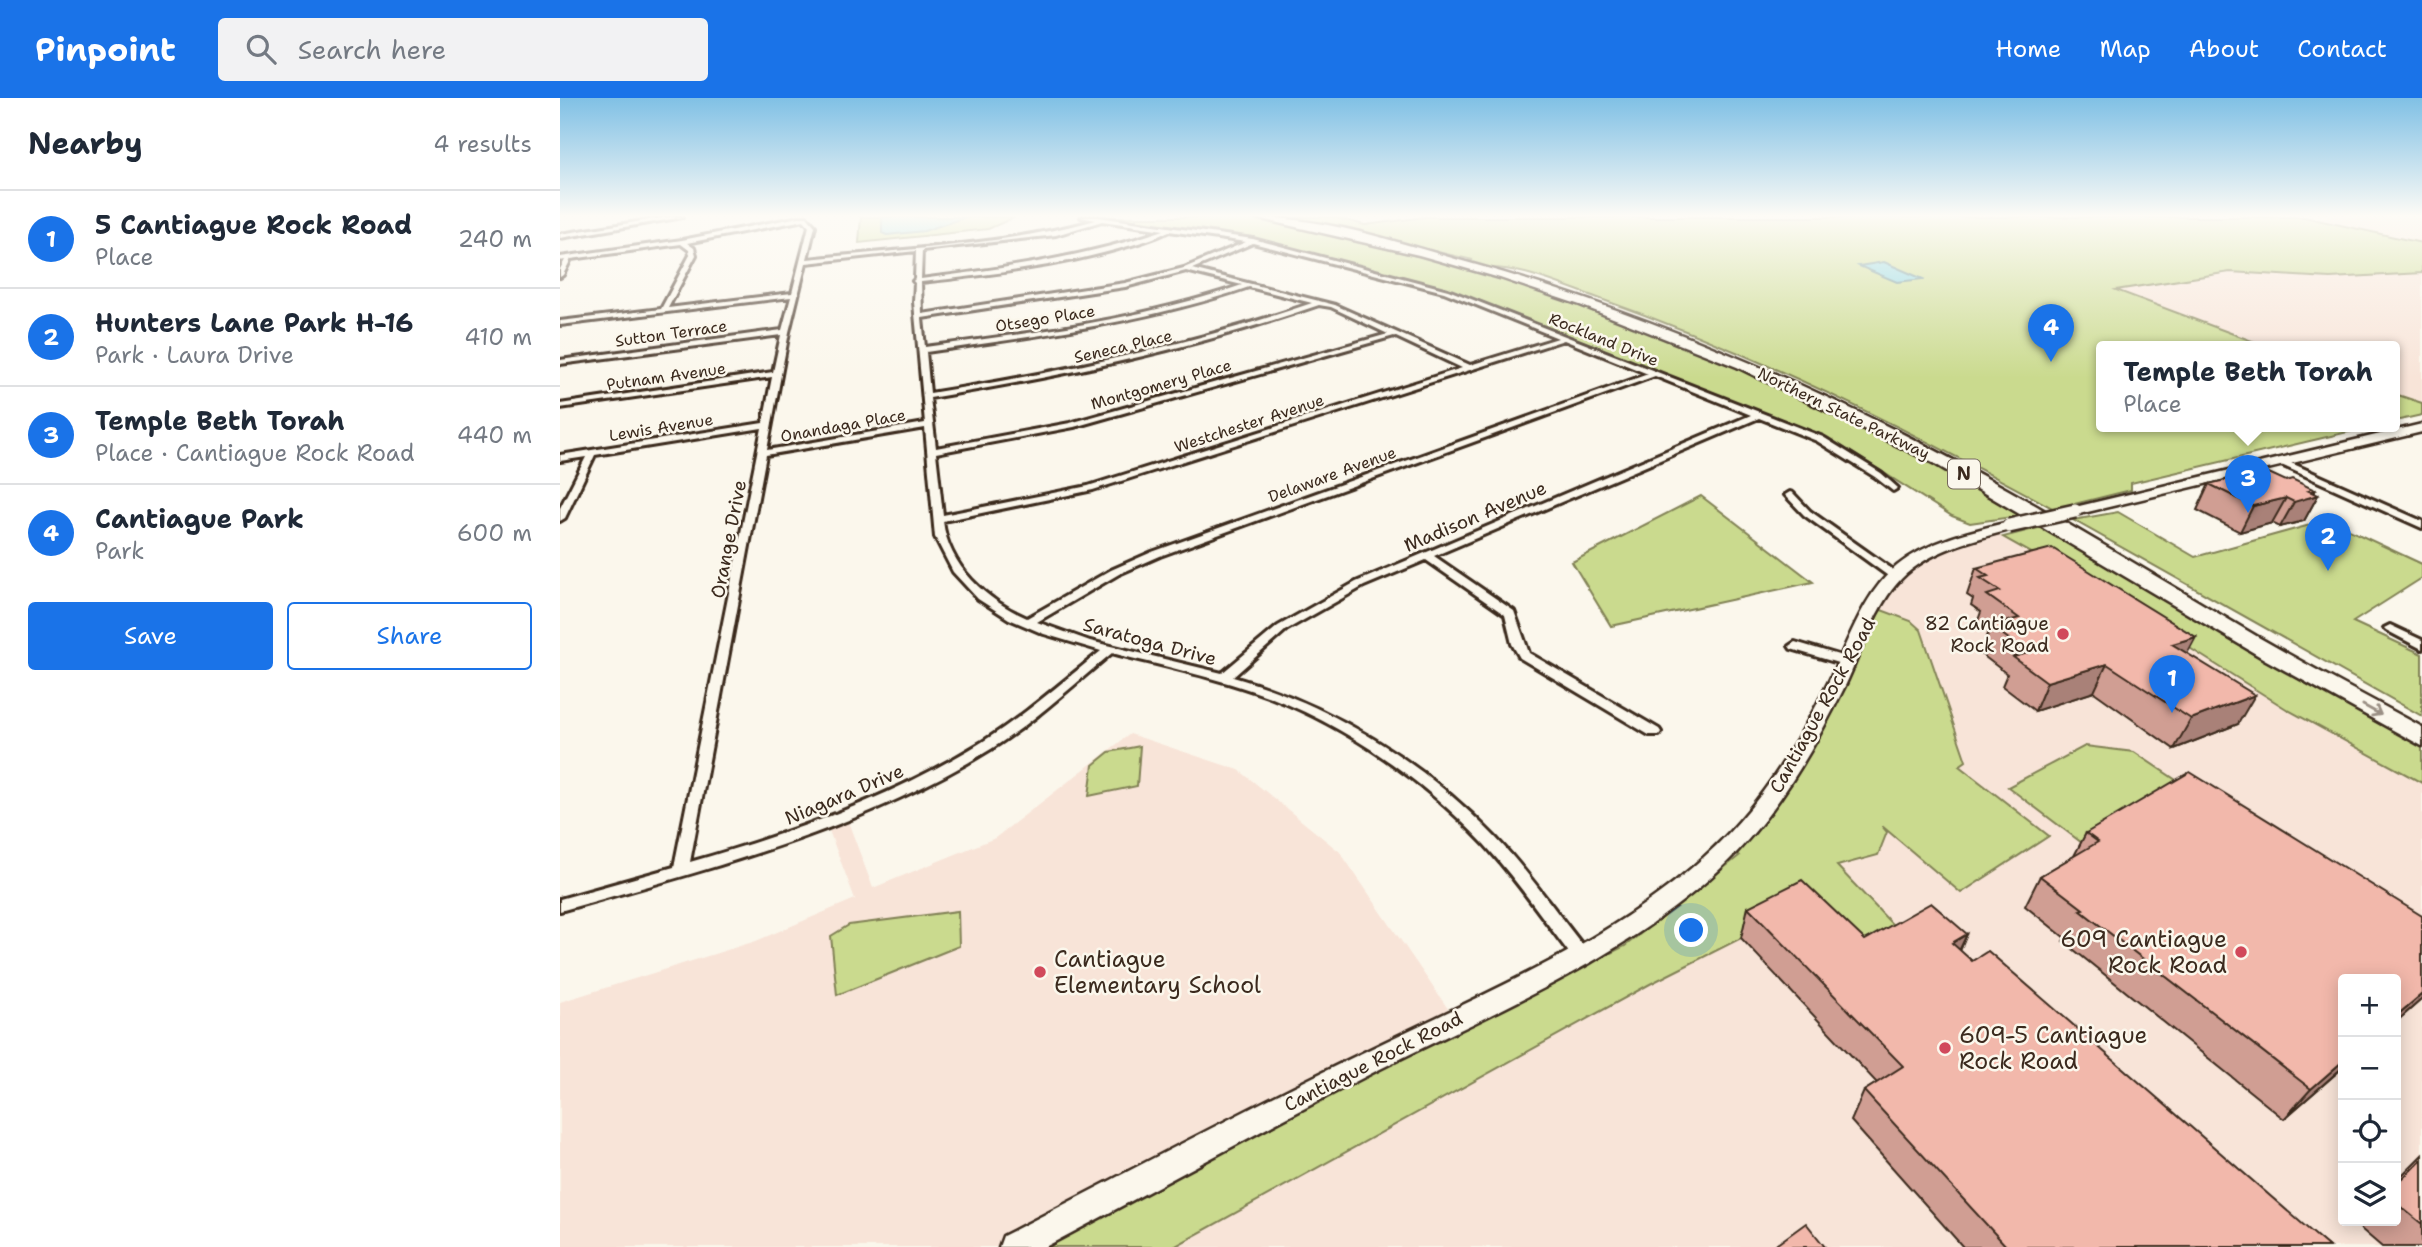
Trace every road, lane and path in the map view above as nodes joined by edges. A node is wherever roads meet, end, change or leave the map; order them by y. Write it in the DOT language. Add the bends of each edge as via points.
graph roads {
  1 [pos="685,271"];
  2 [pos="800,271"];
  3 [pos="917,271"];
  4 [pos="991,271"];
  5 [pos="1179,271"];
  6 [pos="1193,271"];
  7 [pos="1369,271"];
  8 [pos="1492,271"];
  9 [pos="1496,271"];
  10 [pos="916,281"];
  11 [pos="1251,284"];
  12 [pos="793,295"];
  13 [pos="1320,302"];
  14 [pos="663,311"];
  15 [pos="919,316"];
  16 [pos="560,323"];
  17 [pos="785,332"];
  18 [pos="1395,334"];
  19 [pos="1564,338"];
  20 [pos="922,350"];
  21 [pos="560,362"];
  22 [pos="1469,368"];
  23 [pos="777,374"];
  24 [pos="1654,374"];
  25 [pos="927,396"];
  26 [pos="560,406"];
  27 [pos="1758,415"];
  28 [pos="767,425"];
  29 [pos="929,425"];
  30 [pos="2422,428"];
  31 [pos="932,451"];
  32 [pos="592,453"];
  33 [pos="762,453"];
  34 [pos="560,458"];
  35 [pos="2282,462"];
  36 [pos="1893,488"];
  37 [pos="1790,495"];
  38 [pos="560,518"];
  39 [pos="939,519"];
  40 [pos="2422,524"];
  41 [pos="1427,556"];
  42 [pos="1895,576"];
  43 [pos="1029,622"];
  44 [pos="2390,628"];
  45 [pos="2422,645"];
  46 [pos="1795,646"];
  47 [pos="1109,650"];
  48 [pos="1848,662"];
  49 [pos="1223,679"];
  50 [pos="2422,721"];
  51 [pos="1654,732"];
  52 [pos="2422,738"];
  53 [pos="681,871"];
  54 [pos="560,905"];
  55 [pos="1579,953"];
  56 [pos="1014,1247"];
  1 -- 14 [label="street"];
  2 -- 12 [label="street, Orange Drive"];
  3 -- 10 [label="street, Saratoga Drive"];
  4 -- 10 [label="street"];
  5 -- 15 [label="street" via="1093,292"];
  6 -- 11 [label="street"];
  7 -- 19 [label="street, Rockland Drive" via="1433,287"];
  8 -- 52 [label="highway, Northern State Parkway / N, one-way" via="1660,330 1769,375 1896,436"];
  9 -- 50 [label="highway, Northern State Parkway / N" via="1580,294 1684,333 1846,404 1986,475"];
  10 -- 15 [label="street, Saratoga Drive"];
  11 -- 13 [label="street"];
  11 -- 20 [label="street, Otsego Place" via="1132,318"];
  12 -- 14 [label="street"];
  12 -- 17 [label="street, Orange Drive"];
  13 -- 18 [label="street"];
  13 -- 25 [label="street, Seneca Place" via="1234,332 1122,362"];
  14 -- 16 [label="street"];
  15 -- 20 [label="street, Saratoga Drive"];
  17 -- 21 [label="street, Sutton Terrace"];
  17 -- 23 [label="street, Orange Drive"];
  18 -- 22 [label="street"];
  18 -- 31 [label="street, Montgomery Place" via="1070,425"];
  19 -- 22 [label="street, Westchester Avenue"];
  19 -- 24 [label="street, Rockland Drive"];
  20 -- 25 [label="street, Saratoga Drive"];
  22 -- 39 [label="street, Westchester Avenue" via="1090,488"];
  23 -- 26 [label="street, Putnam Avenue"];
  23 -- 28 [label="street, Orange Drive"];
  24 -- 27 [label="street, Rockland Drive"];
  24 -- 43 [label="street, Delaware Avenue" via="1156,554"];
  25 -- 29 [label="street, Saratoga Drive"];
  27 -- 36 [label="street, Rockland Drive" via="1820,439"];
  27 -- 41 [label="street, Madison Avenue"];
  28 -- 32 [label="street, Lewis Avenue"];
  28 -- 33 [label="street, Orange Drive"];
  29 -- 31 [label="street, Saratoga Drive"];
  29 -- 33 [label="street, Onandaga Place"];
  30 -- 35 [label="main road"];
  31 -- 39 [label="street, Saratoga Drive"];
  32 -- 34 [label="street, Lewis Avenue"];
  32 -- 38 [label="street"];
  33 -- 53 [label="street, Orange Drive"];
  35 -- 40 [label="street"];
  35 -- 42 [label="main road, bridge" via="1966,537"];
  37 -- 42 [label="street" via="1807,513"];
  39 -- 43 [label="street, Saratoga Drive" via="945,552 964,581 998,608"];
  41 -- 49 [label="street, Madison Avenue" via="1319,604 1282,628"];
  41 -- 51 [label="street" via="1510,613 1515,621 1513,635 1524,655"];
  42 -- 48 [label="main road, Cantiague Rock Road"];
  43 -- 47 [label="street, Saratoga Drive"];
  44 -- 45 [label="street"];
  46 -- 48 [label="street"];
  47 -- 49 [label="street, Saratoga Drive"];
  47 -- 53 [label="street, Niagara Drive" via="1026,718 930,778 814,830"];
  48 -- 55 [label="main road, Cantiague Rock Road" via="1791,768 1743,832 1668,900"];
  49 -- 55 [label="street, Saratoga Drive" via="1296,702 1348,729 1444,800 1490,841"];
  53 -- 54 [label="street, Niagara Drive"];
  55 -- 56 [label="main road, Cantiague Rock Road"];
}
